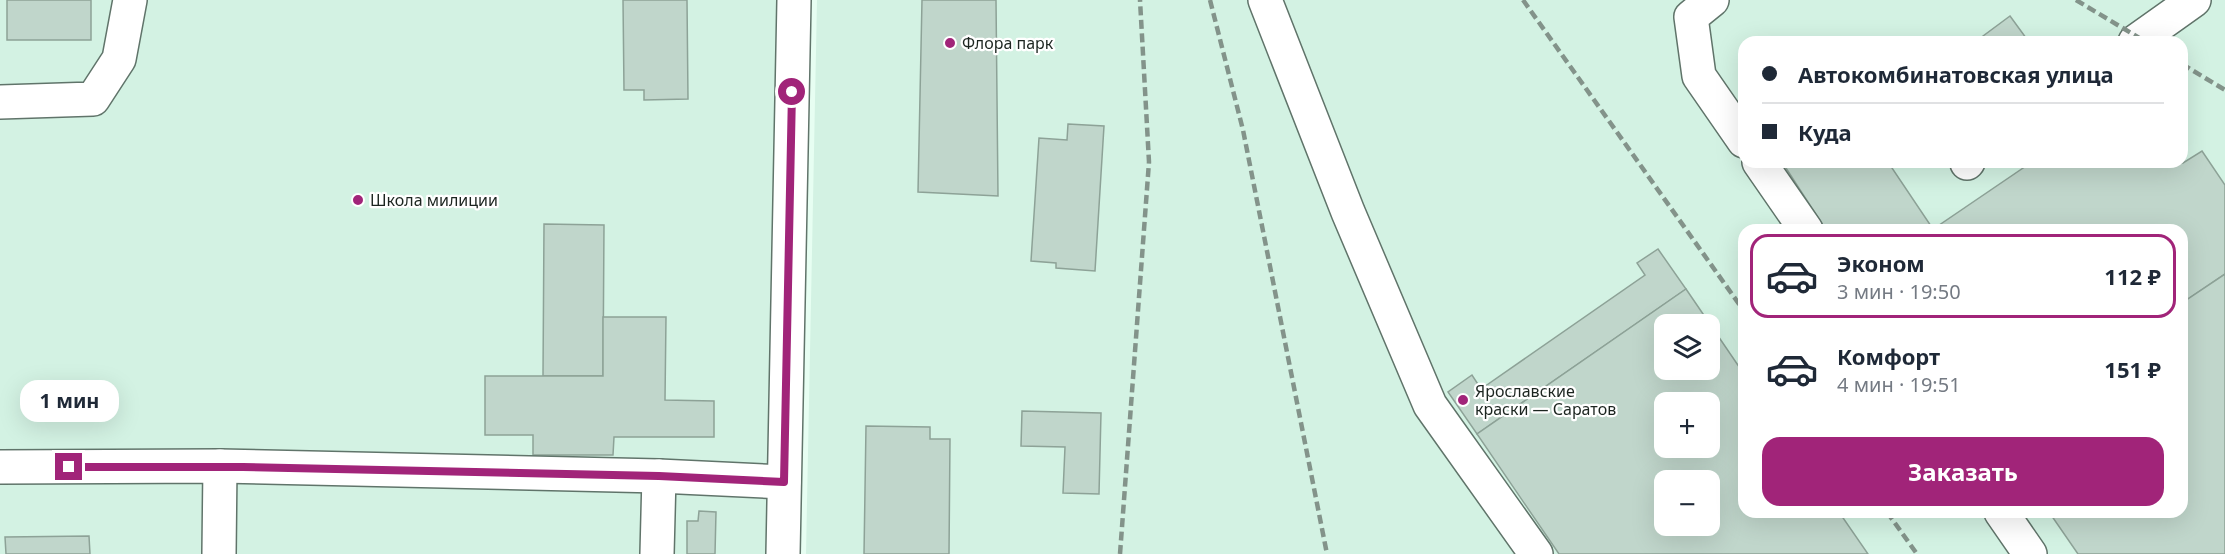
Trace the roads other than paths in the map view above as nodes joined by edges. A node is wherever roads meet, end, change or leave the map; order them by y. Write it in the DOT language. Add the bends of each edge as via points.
graph roads {
  1 [pos="130,0"];
  2 [pos="794,0"];
  3 [pos="1265,0"];
  4 [pos="1712,0"];
  5 [pos="2194,0"];
  6 [pos="2143,36"];
  7 [pos="0,102"];
  8 [pos="1738,132"];
  9 [pos="1763,168"];
  10 [pos="1802,224"];
  11 [pos="220,466"];
  12 [pos="0,467"];
  13 [pos="659,476"];
  14 [pos="784,482"];
  15 [pos="2005,518"];
  16 [pos="219,554"];
  17 [pos="657,554"];
  18 [pos="783,554"];
  19 [pos="1536,554"];
  20 [pos="2030,554"];
  1 -- 7 [label="street" via="118,59 93,99"];
  2 -- 14 [label="street"];
  3 -- 19 [label="street" via="1348,212 1430,405"];
  4 -- 8 [label="street" via="1691,17 1700,76"];
  5 -- 6 [label="street"];
  9 -- 10 [label="street"];
  11 -- 12 [label="street"];
  11 -- 13 [label="street"];
  11 -- 16 [label="street"];
  13 -- 14 [label="street"];
  13 -- 17 [label="street"];
  14 -- 18 [label="street"];
  15 -- 20 [label="street"];
}
